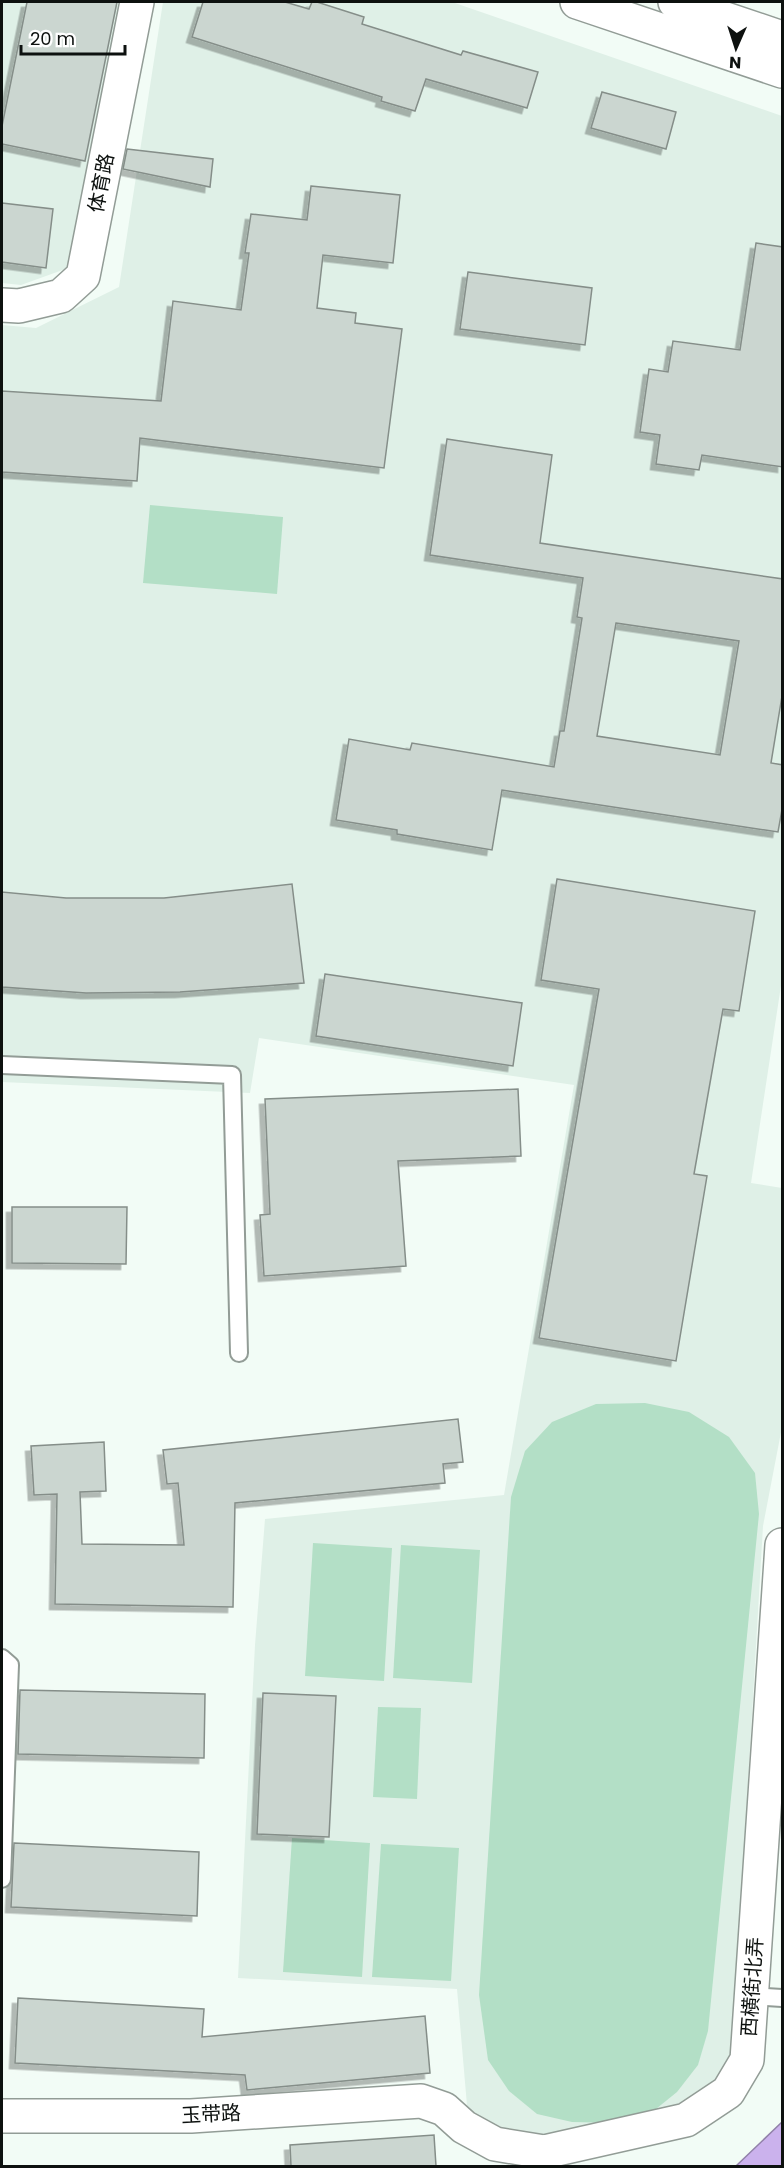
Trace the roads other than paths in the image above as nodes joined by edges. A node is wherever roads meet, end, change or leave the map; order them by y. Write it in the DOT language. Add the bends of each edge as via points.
graph roads {
  1 [pos="137,2"];
  2 [pos="577,2"];
  3 [pos="675,2"];
  4 [pos="783,38"];
  5 [pos="783,71"];
  6 [pos="2,305"];
  7 [pos="2,1065"];
  8 [pos="239,1353"];
  9 [pos="783,1545"];
  10 [pos="2,1658"];
  11 [pos="2,1880"];
  12 [pos="767,1997"];
  13 [pos="421,2101"];
  14 [pos="2,2116"];
  1 -- 6 [label="street, 体育路" via="83,276 61,296 19,306"];
  2 -- 5 [label="street"];
  3 -- 4 [label="street"];
  7 -- 8 [label="lane" via="232,1075"];
  9 -- 12 [label="street, 西横街北弄"];
  10 -- 11 [label="lane" via="10,1665"];
  12 -- 13 [label="street, 西横街北弄" via="747,2060 728,2092 686,2120 544,2152 495,2144 464,2127 444,2109"];
  13 -- 14 [label="street, 玉带路" via="190,2116"];
}
